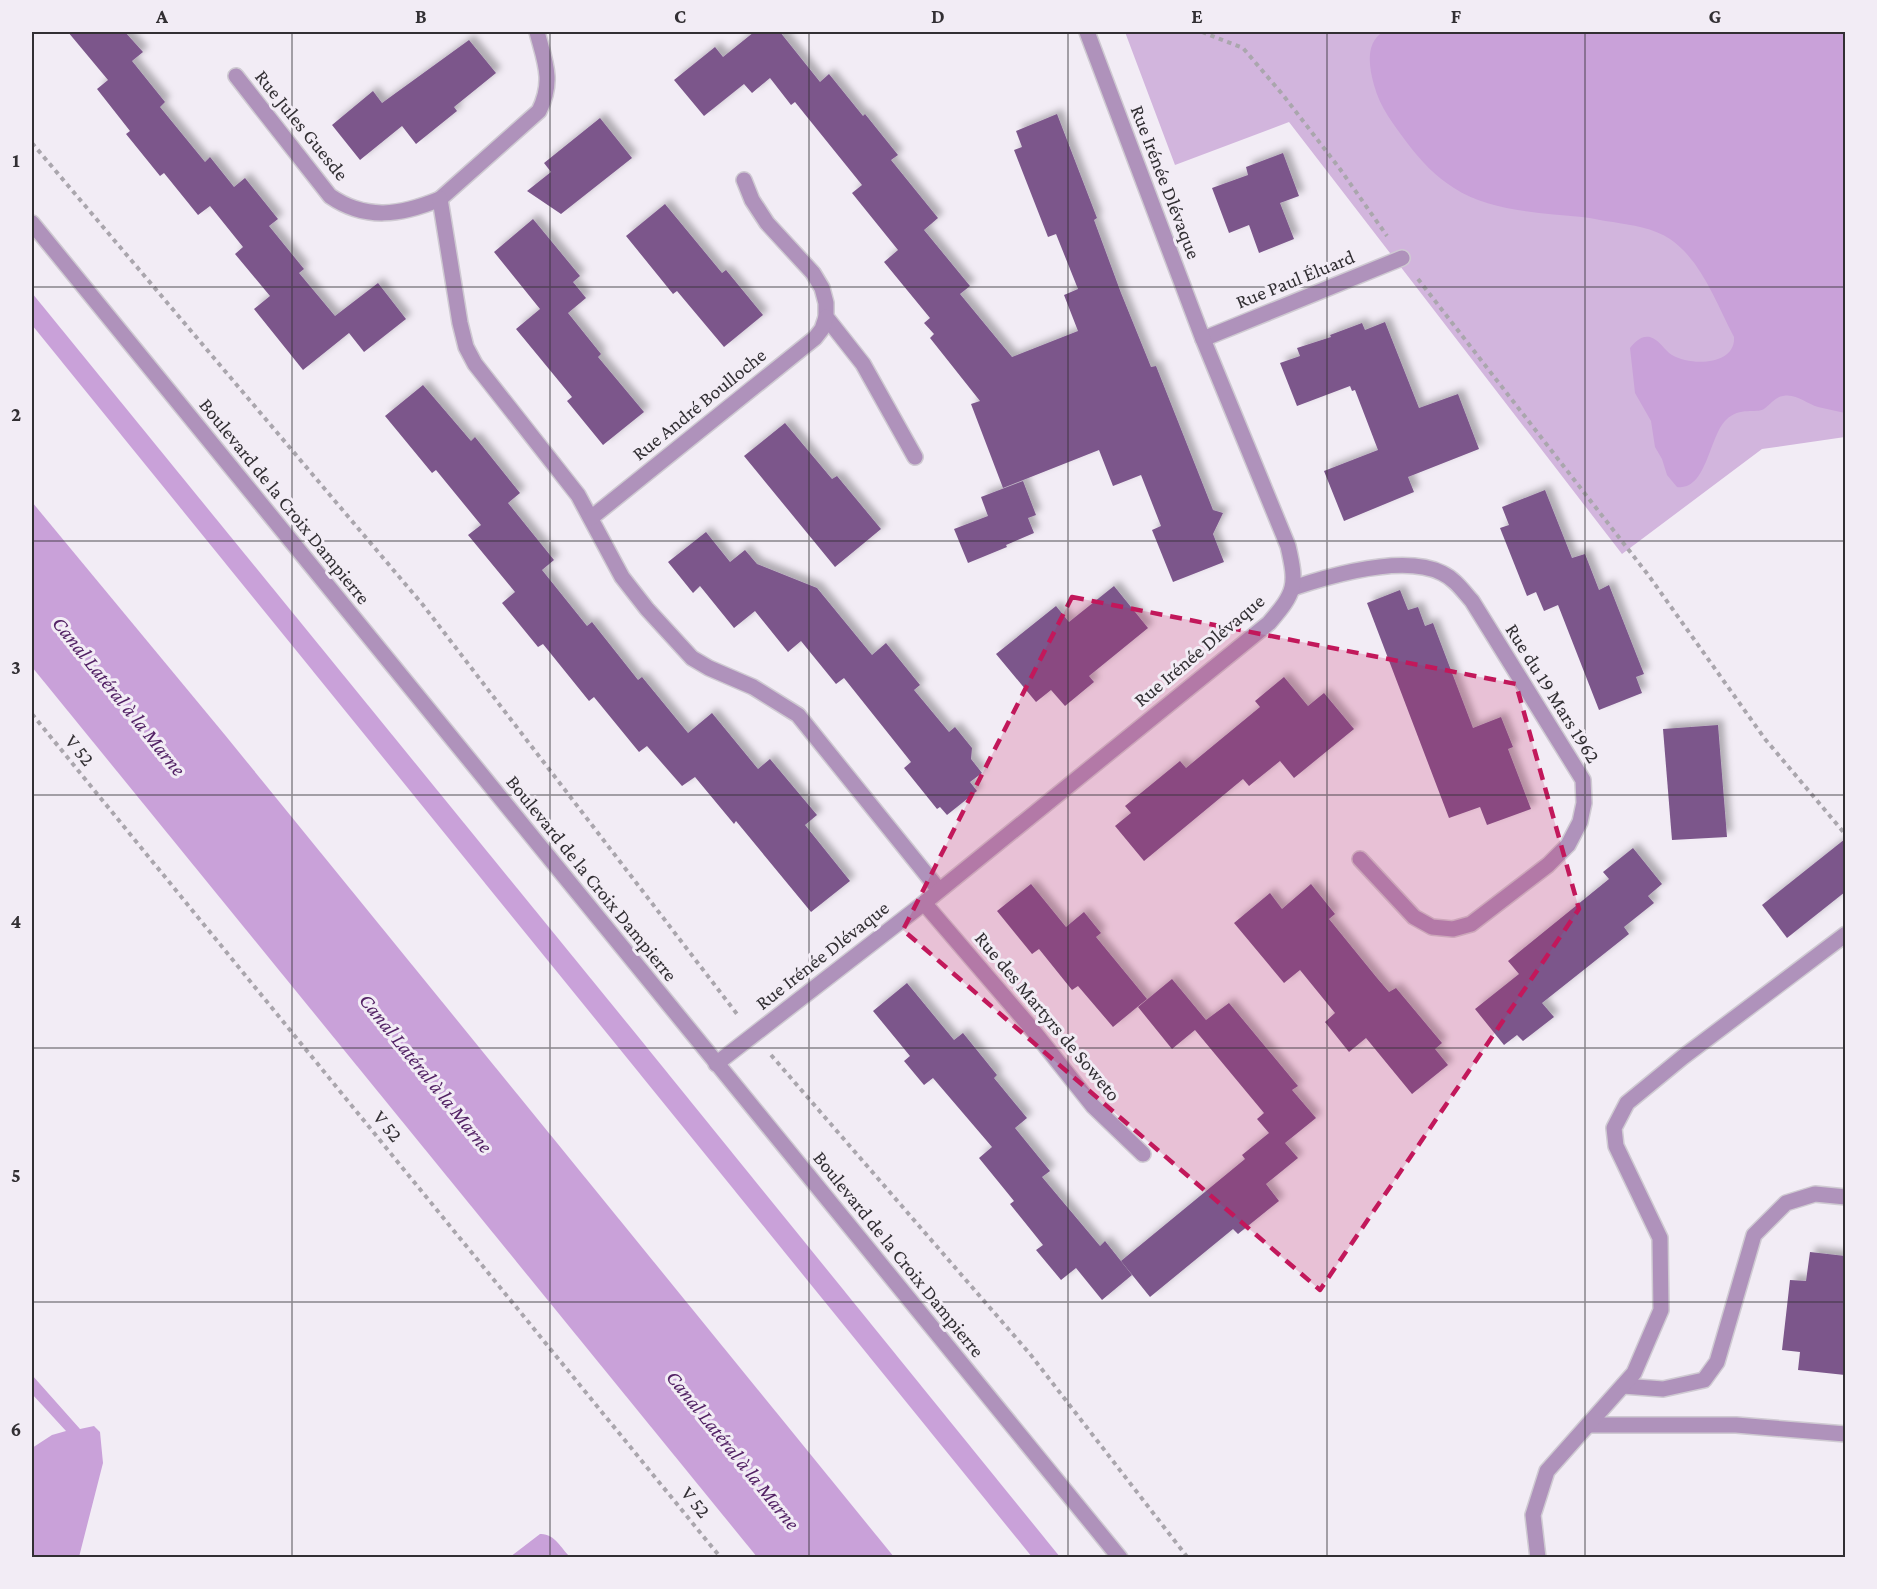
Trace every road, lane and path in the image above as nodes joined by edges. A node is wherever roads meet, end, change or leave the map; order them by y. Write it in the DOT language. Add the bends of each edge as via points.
graph roads {
  1 [pos="537,32"];
  2 [pos="1087,32"];
  3 [pos="1202,32"];
  4 [pos="236,76"];
  5 [pos="32,143"];
  6 [pos="744,180"];
  7 [pos="440,199"];
  8 [pos="32,223"];
  9 [pos="1402,258"];
  10 [pos="826,317"];
  11 [pos="1203,339"];
  12 [pos="915,457"];
  13 [pos="591,519"];
  14 [pos="1293,588"];
  15 [pos="32,714"];
  16 [pos="1845,835"];
  17 [pos="1360,859"];
  18 [pos="939,890"];
  19 [pos="924,903"];
  20 [pos="1845,934"];
  21 [pos="753,1035"];
  22 [pos="716,1064"];
  23 [pos="1143,1154"];
  24 [pos="1845,1197"];
  25 [pos="1623,1386"];
  26 [pos="1588,1425"];
  27 [pos="1845,1434"];
  28 [pos="721,1557"];
  29 [pos="1120,1557"];
  30 [pos="1188,1557"];
  31 [pos="1538,1557"];
  1 -- 7 [label="street" via="549,80 539,111"];
  2 -- 11 [label="street, Rue Irénée Dlévaque"];
  3 -- 9 [label="path" via="1243,48 1340,169"];
  4 -- 7 [label="street, Rue Jules Guesde" via="330,196 344,205 364,212 398,212"];
  5 -- 21 [label="path" via="423,605"];
  6 -- 10 [label="street" via="767,223 822,288"];
  7 -- 13 [label="street" via="466,347 475,364 578,495"];
  8 -- 22 [label="street, Boulevard de la Croix Dampierre"];
  9 -- 11 [label="street, Rue Paul Éluard"];
  9 -- 16 [label="path" via="1649,576 1765,739"];
  10 -- 12 [label="street" via="863,364"];
  10 -- 13 [label="street, Rue André Boulloche" via="815,338"];
  11 -- 14 [label="street, Rue Irénée Dlévaque" via="1288,546 1294,571"];
  13 -- 18 [label="street" via="622,577 677,643 700,663 753,687 798,716"];
  14 -- 17 [label="street, Rue du 19 Mars 1962" via="1332,575 1372,569 1408,566 1443,573 1472,602 1583,780 1580,822 1568,845 1471,924 1432,927 1414,917"];
  14 -- 18 [label="street, Rue Irénée Dlévaque" via="1269,623"];
  15 -- 28 [label="path, V 52"];
  18 -- 19 [label="street, Rue Irénée Dlévaque"];
  19 -- 21 [label="street, Rue Irénée Dlévaque"];
  19 -- 23 [label="street, Rue des Martyrs de Soweto" via="1094,1106"];
  20 -- 25 [label="street" via="1635,1096 1614,1128 1616,1146 1660,1238 1661,1310 1634,1373"];
  21 -- 22 [label="street, Rue Irénée Dlévaque"];
  21 -- 30 [label="path" via="1030,1353"];
  22 -- 29 [label="street, Boulevard de la Croix Dampierre"];
  24 -- 25 [label="street" via="1815,1194 1785,1203 1754,1235 1717,1362 1704,1380 1663,1389"];
  25 -- 26 [label="street"];
  26 -- 27 [label="street" via="1736,1425"];
  26 -- 31 [label="street" via="1547,1470 1533,1515"];
}
